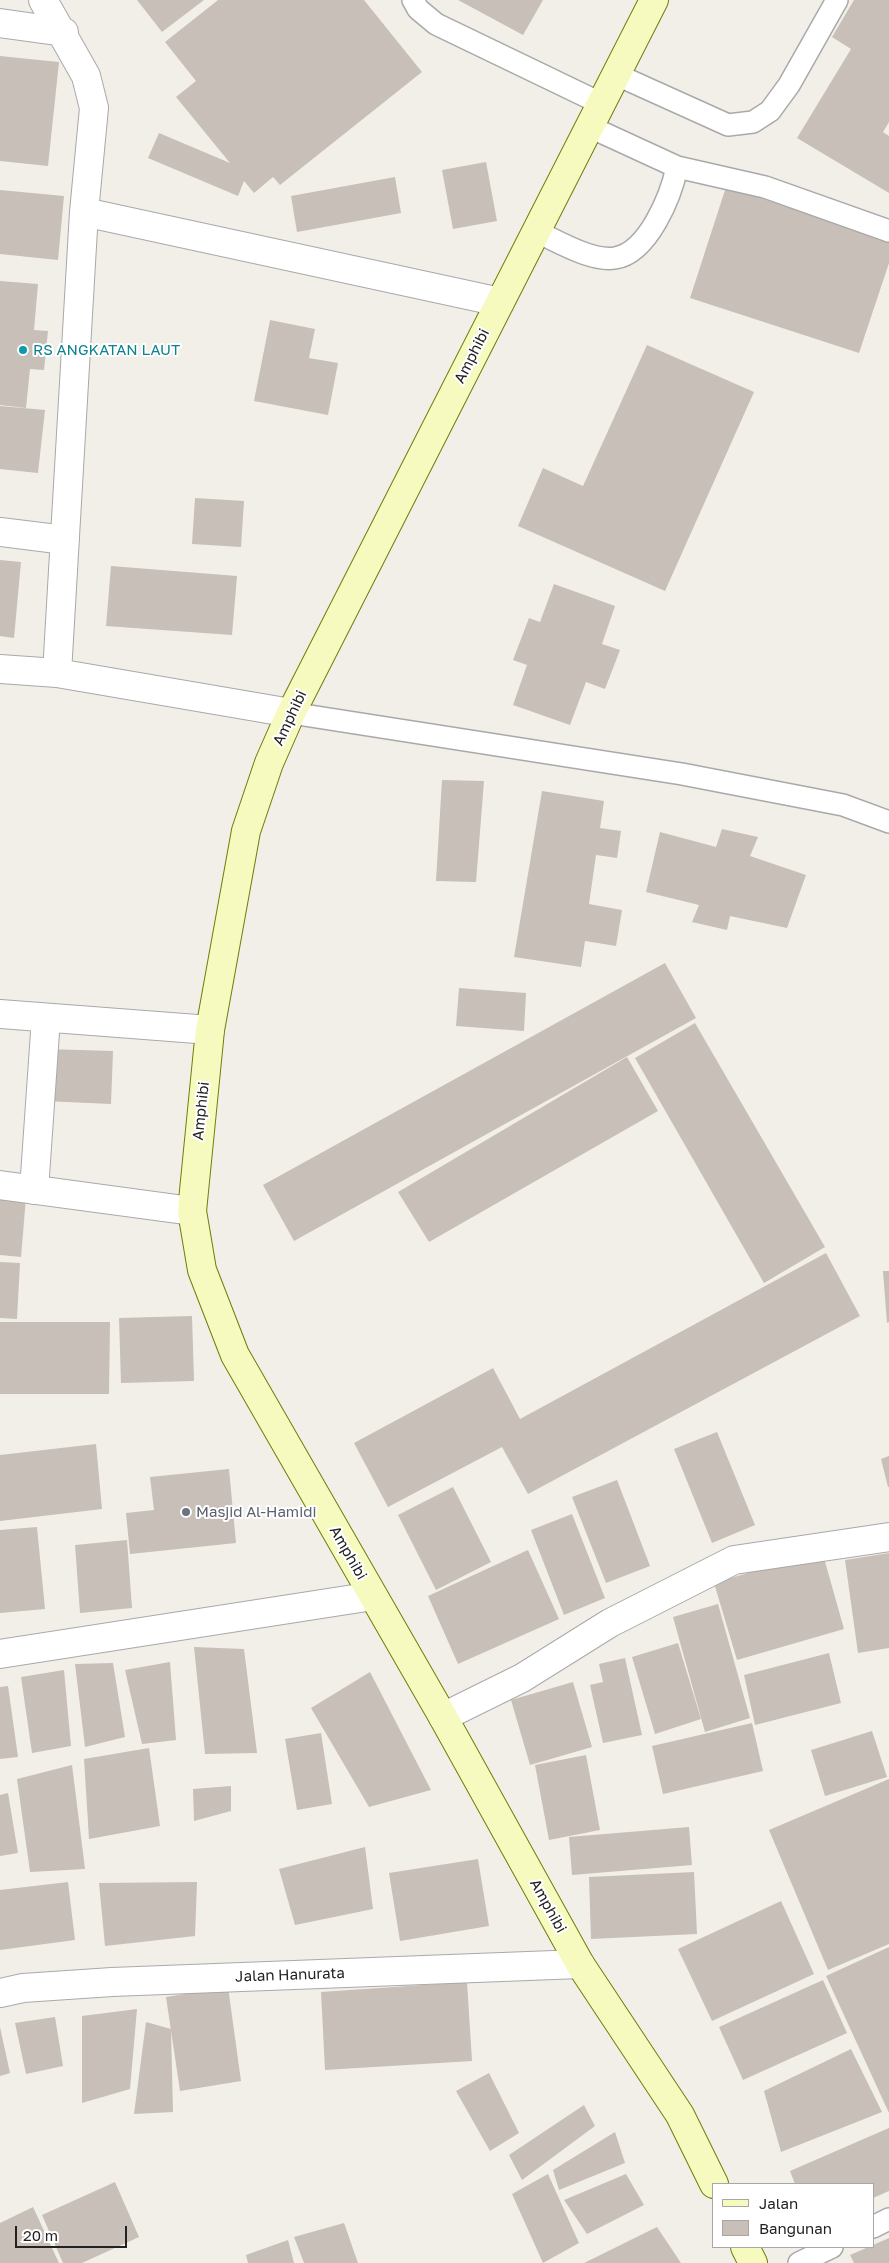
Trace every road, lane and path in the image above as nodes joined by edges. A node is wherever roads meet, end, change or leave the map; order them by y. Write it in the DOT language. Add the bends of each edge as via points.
graph roads {
  1 [pos="43,0"];
  2 [pos="413,0"];
  3 [pos="654,0"];
  4 [pos="837,0"];
  5 [pos="0,23"];
  6 [pos="64,32"];
  7 [pos="615,74"];
  8 [pos="594,115"];
  9 [pos="677,167"];
  10 [pos="84,212"];
  11 [pos="535,231"];
  12 [pos="889,231"];
  13 [pos="500,302"];
  14 [pos="0,532"];
  15 [pos="65,540"];
  16 [pos="0,669"];
  17 [pos="57,673"];
  18 [pos="291,713"];
  19 [pos="889,822"];
  20 [pos="0,1014"];
  21 [pos="46,1018"];
  22 [pos="210,1030"];
  23 [pos="0,1185"];
  24 [pos="34,1190"];
  25 [pos="192,1210"];
  26 [pos="889,1537"];
  27 [pos="373,1596"];
  28 [pos="0,1654"];
  29 [pos="442,1717"];
  30 [pos="580,1964"];
  31 [pos="0,1992"];
  32 [pos="714,2183"];
  33 [pos="889,2219"];
  34 [pos="874,2226"];
  35 [pos="744,2248"];
  36 [pos="830,2248"];
  37 [pos="752,2263"];
  38 [pos="799,2263"];
  1 -- 6 [label="street"];
  2 -- 8 [label="lane" via="418,9 436,24"];
  3 -- 7 [label="main road, Amphibi"];
  4 -- 7 [label="lane" via="789,85 770,111 753,122 728,125"];
  5 -- 6 [label="street"];
  6 -- 10 [label="street" via="86,76 94,108"];
  7 -- 8 [label="main road, Amphibi"];
  8 -- 9 [label="lane"];
  8 -- 11 [label="main road, Amphibi"];
  9 -- 11 [label="lane" via="665,204 646,236 628,253 614,258 589,255"];
  9 -- 12 [label="lane" via="765,188"];
  10 -- 13 [label="street"];
  10 -- 15 [label="street"];
  11 -- 13 [label="main road, Amphibi"];
  13 -- 18 [label="main road, Amphibi"];
  14 -- 15 [label="street"];
  15 -- 17 [label="street"];
  16 -- 17 [label="street"];
  17 -- 18 [label="street"];
  18 -- 19 [label="lane" via="682,774 843,805"];
  18 -- 22 [label="main road, Amphibi" via="269,763 246,831"];
  20 -- 21 [label="street"];
  21 -- 22 [label="street"];
  21 -- 24 [label="street"];
  22 -- 25 [label="main road, Amphibi"];
  23 -- 24 [label="street"];
  24 -- 25 [label="street"];
  25 -- 27 [label="main road, Amphibi" via="202,1270 235,1355"];
  26 -- 29 [label="street" via="734,1560 610,1623 522,1678"];
  27 -- 28 [label="street"];
  27 -- 29 [label="main road, Amphibi"];
  29 -- 30 [label="main road, Amphibi"];
  30 -- 31 [label="street, Jalan Hanurata" via="112,1982"];
  30 -- 32 [label="main road, Amphibi" via="680,2115"];
  33 -- 34 [label="lane"];
  35 -- 37 [label="main road"];
  36 -- 38 [label="lane"];
}
